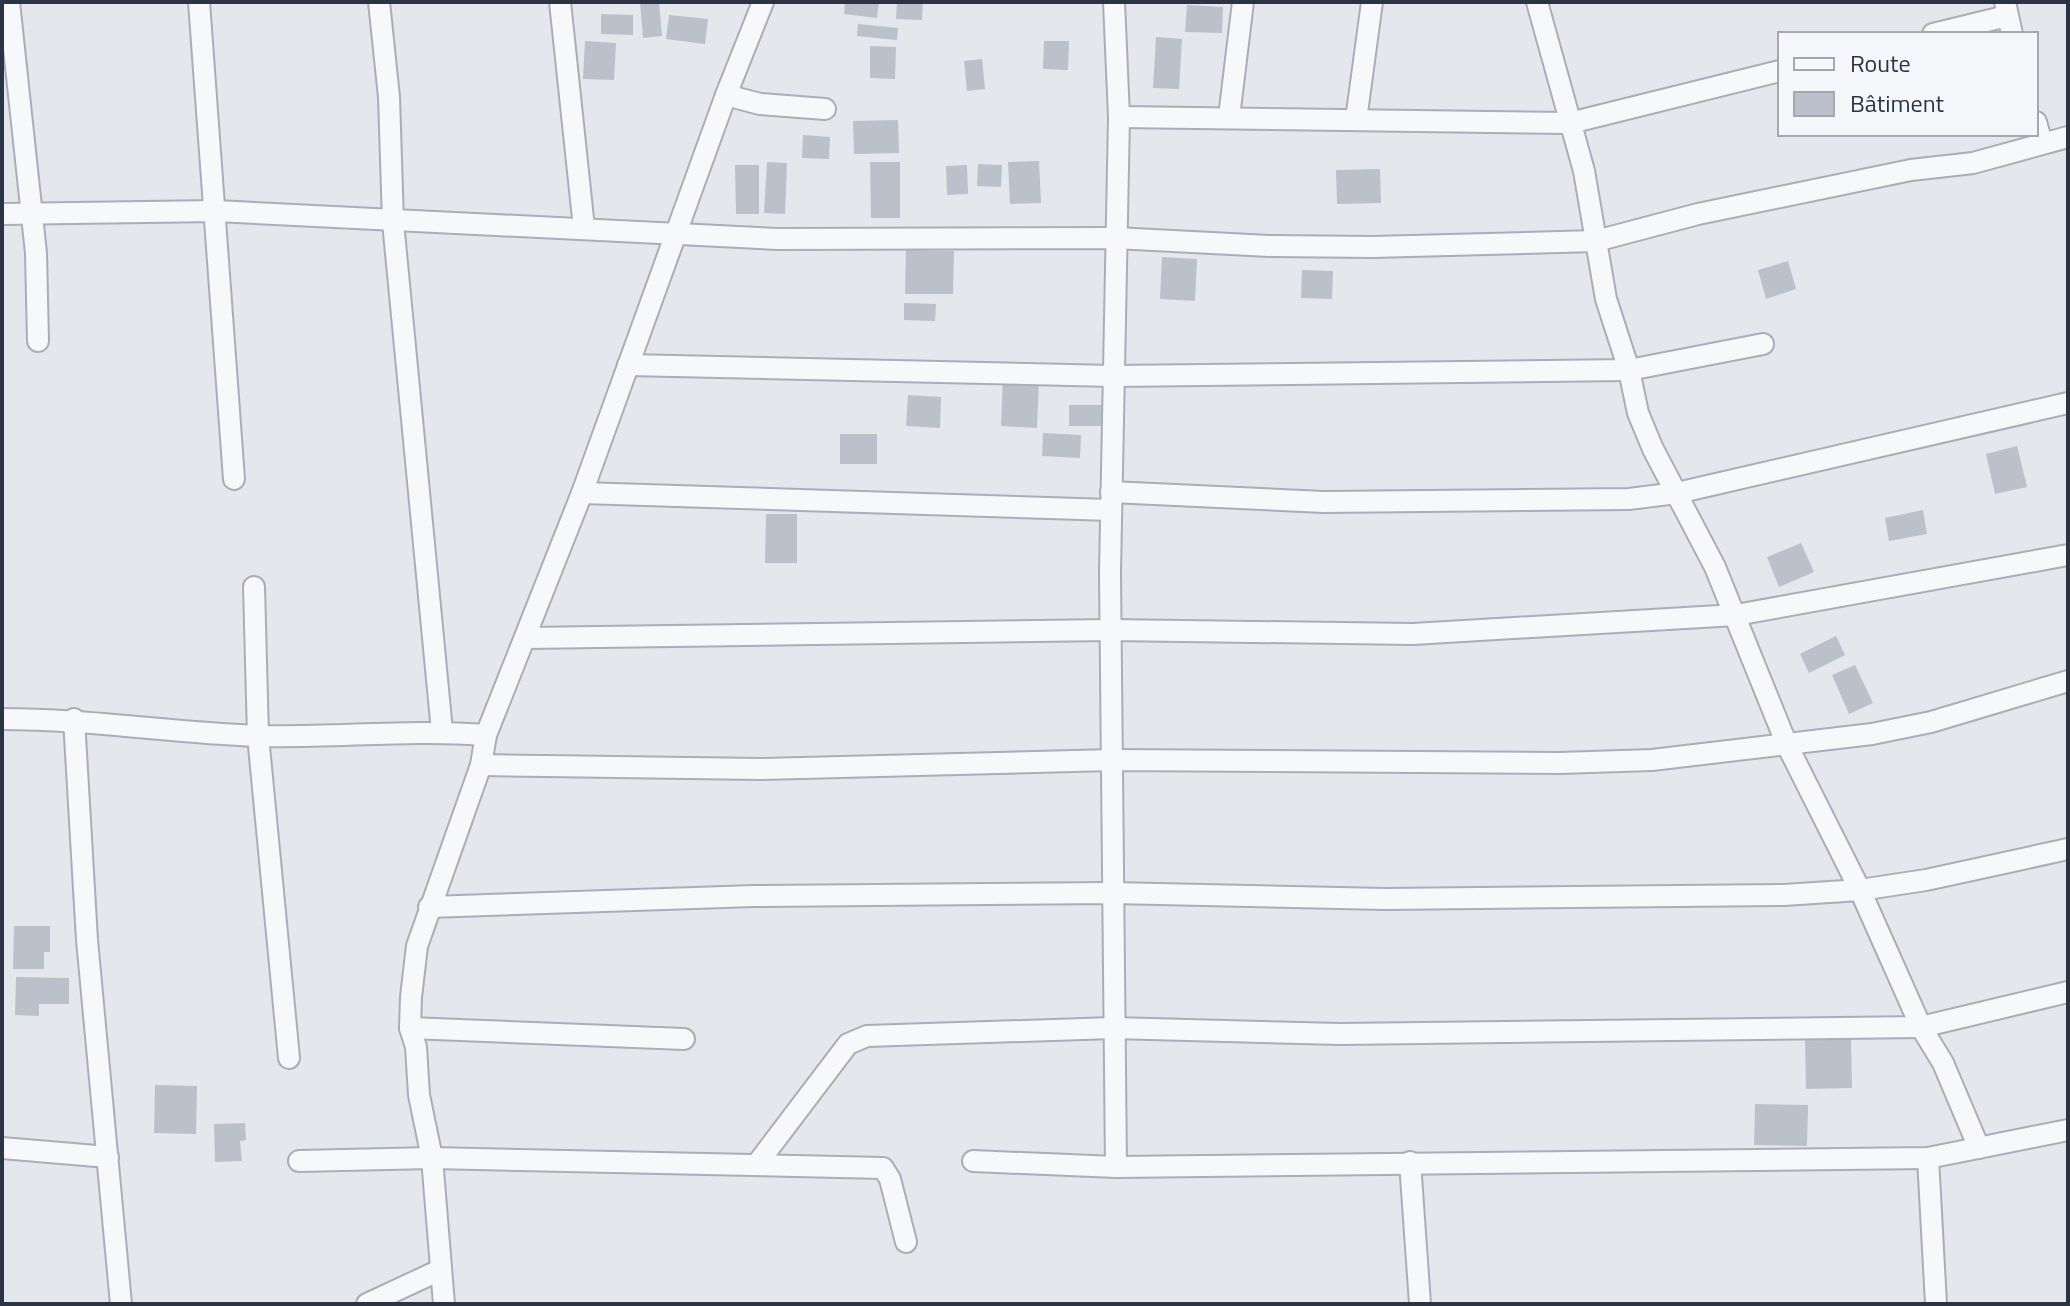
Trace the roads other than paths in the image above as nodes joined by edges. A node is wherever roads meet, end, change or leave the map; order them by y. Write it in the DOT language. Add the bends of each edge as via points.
graph roads {
  1 [pos="9,2"];
  2 [pos="199,2"];
  3 [pos="379,2"];
  4 [pos="560,2"];
  5 [pos="763,2"];
  6 [pos="1114,2"];
  7 [pos="1243,2"];
  8 [pos="1372,2"];
  9 [pos="1537,2"];
  10 [pos="2008,17"];
  11 [pos="1942,32"];
  12 [pos="1778,71"];
  13 [pos="726,95"];
  14 [pos="825,109"];
  15 [pos="1119,117"];
  16 [pos="1229,117"];
  17 [pos="1356,120"];
  18 [pos="1570,123"];
  19 [pos="2038,129"];
  20 [pos="2068,137"];
  21 [pos="2042,143"];
  22 [pos="216,211"];
  23 [pos="2,214"];
  24 [pos="33,214"];
  25 [pos="393,222"];
  26 [pos="584,228"];
  27 [pos="678,232"];
  28 [pos="1115,238"];
  29 [pos="1596,241"];
  30 [pos="38,341"];
  31 [pos="1763,344"];
  32 [pos="628,365"];
  33 [pos="1629,370"];
  34 [pos="1113,376"];
  35 [pos="2068,403"];
  36 [pos="234,479"];
  37 [pos="582,493"];
  38 [pos="1677,493"];
  39 [pos="1111,501"];
  40 [pos="2068,555"];
  41 [pos="254,587"];
  42 [pos="1736,615"];
  43 [pos="1111,630"];
  44 [pos="526,638"];
  45 [pos="2068,681"];
  46 [pos="2,719"];
  47 [pos="74,719"];
  48 [pos="442,731"];
  49 [pos="486,735"];
  50 [pos="258,736"];
  51 [pos="1787,745"];
  52 [pos="1112,760"];
  53 [pos="481,765"];
  54 [pos="2068,849"];
  55 [pos="1860,890"];
  56 [pos="1113,893"];
  57 [pos="429,907"];
  58 [pos="2068,992"];
  59 [pos="1921,1027"];
  60 [pos="410,1028"];
  61 [pos="1113,1028"];
  62 [pos="684,1039"];
  63 [pos="289,1058"];
  64 [pos="2068,1130"];
  65 [pos="2,1148"];
  66 [pos="1979,1148"];
  67 [pos="108,1157"];
  68 [pos="432,1158"];
  69 [pos="1928,1158"];
  70 [pos="299,1161"];
  71 [pos="973,1161"];
  72 [pos="1410,1162"];
  73 [pos="757,1164"];
  74 [pos="1116,1167"];
  75 [pos="906,1242"];
  76 [pos="440,1270"];
  77 [pos="121,1304"];
  78 [pos="367,1304"];
  79 [pos="444,1304"];
  80 [pos="1420,1304"];
  81 [pos="1936,1304"];
  1 -- 24 [label="street"];
  2 -- 22 [label="street"];
  3 -- 25 [label="street"];
  4 -- 26 [label="street"];
  5 -- 13 [label="street"];
  6 -- 15 [label="street"];
  7 -- 16 [label="street"];
  8 -- 17 [label="street"];
  9 -- 18 [label="street"];
  10 -- 11 [label="street"];
  12 -- 18 [label="street"];
  13 -- 14 [label="street" via="760,104"];
  13 -- 27 [label="street"];
  15 -- 16 [label="street"];
  15 -- 28 [label="street"];
  16 -- 17 [label="street"];
  17 -- 18 [label="street"];
  18 -- 29 [label="street"];
  19 -- 21 [label="street"];
  20 -- 21 [label="street"];
  21 -- 29 [label="street" via="1973,163 1911,170 1698,214"];
  22 -- 24 [label="street"];
  22 -- 25 [label="street"];
  22 -- 36 [label="street"];
  23 -- 24 [label="street"];
  24 -- 30 [label="street"];
  25 -- 26 [label="street"];
  25 -- 48 [label="street"];
  26 -- 27 [label="street"];
  27 -- 28 [label="street" via="778,239"];
  27 -- 32 [label="street"];
  28 -- 29 [label="street" via="1284,246"];
  28 -- 34 [label="street"];
  29 -- 33 [label="street" via="1614,332"];
  31 -- 33 [label="street"];
  32 -- 34 [label="street"];
  32 -- 37 [label="street"];
  33 -- 34 [label="street"];
  33 -- 38 [label="street" via="1638,413"];
  34 -- 39 [label="street"];
  35 -- 38 [label="street"];
  37 -- 39 [label="street"];
  37 -- 44 [label="street"];
  38 -- 39 [label="street" via="1573,501"];
  38 -- 42 [label="street"];
  39 -- 43 [label="street"];
  40 -- 42 [label="street"];
  41 -- 50 [label="street"];
  42 -- 43 [label="street" via="1413,634"];
  42 -- 51 [label="street"];
  43 -- 44 [label="street"];
  43 -- 52 [label="street"];
  44 -- 49 [label="street"];
  45 -- 51 [label="street" via="1931,722"];
  46 -- 47 [label="street"];
  47 -- 50 [label="street"];
  47 -- 67 [label="street" via="87,940"];
  48 -- 49 [label="street"];
  48 -- 50 [label="street"];
  49 -- 53 [label="street"];
  50 -- 63 [label="street"];
  51 -- 52 [label="street" via="1652,760 1560,763"];
  51 -- 55 [label="street"];
  52 -- 53 [label="street" via="760,769"];
  52 -- 56 [label="street"];
  53 -- 57 [label="street"];
  54 -- 55 [label="street"];
  55 -- 56 [label="street" via="1400,899"];
  55 -- 59 [label="street"];
  56 -- 57 [label="street" via="754,896"];
  56 -- 61 [label="street"];
  57 -- 60 [label="street" via="417,946"];
  58 -- 59 [label="street"];
  59 -- 61 [label="street" via="1340,1034"];
  59 -- 66 [label="street" via="1943,1063"];
  60 -- 62 [label="street"];
  60 -- 68 [label="street"];
  61 -- 73 [label="street" via="867,1036 848,1044"];
  61 -- 74 [label="street"];
  64 -- 66 [label="street"];
  65 -- 67 [label="street"];
  66 -- 69 [label="street"];
  67 -- 77 [label="street"];
  68 -- 70 [label="street"];
  68 -- 73 [label="street"];
  68 -- 76 [label="street"];
  69 -- 72 [label="street"];
  69 -- 81 [label="street"];
  71 -- 74 [label="street"];
  72 -- 74 [label="street"];
  72 -- 80 [label="street"];
  73 -- 75 [label="street" via="883,1168"];
  76 -- 78 [label="street"];
  76 -- 79 [label="street"];
}
